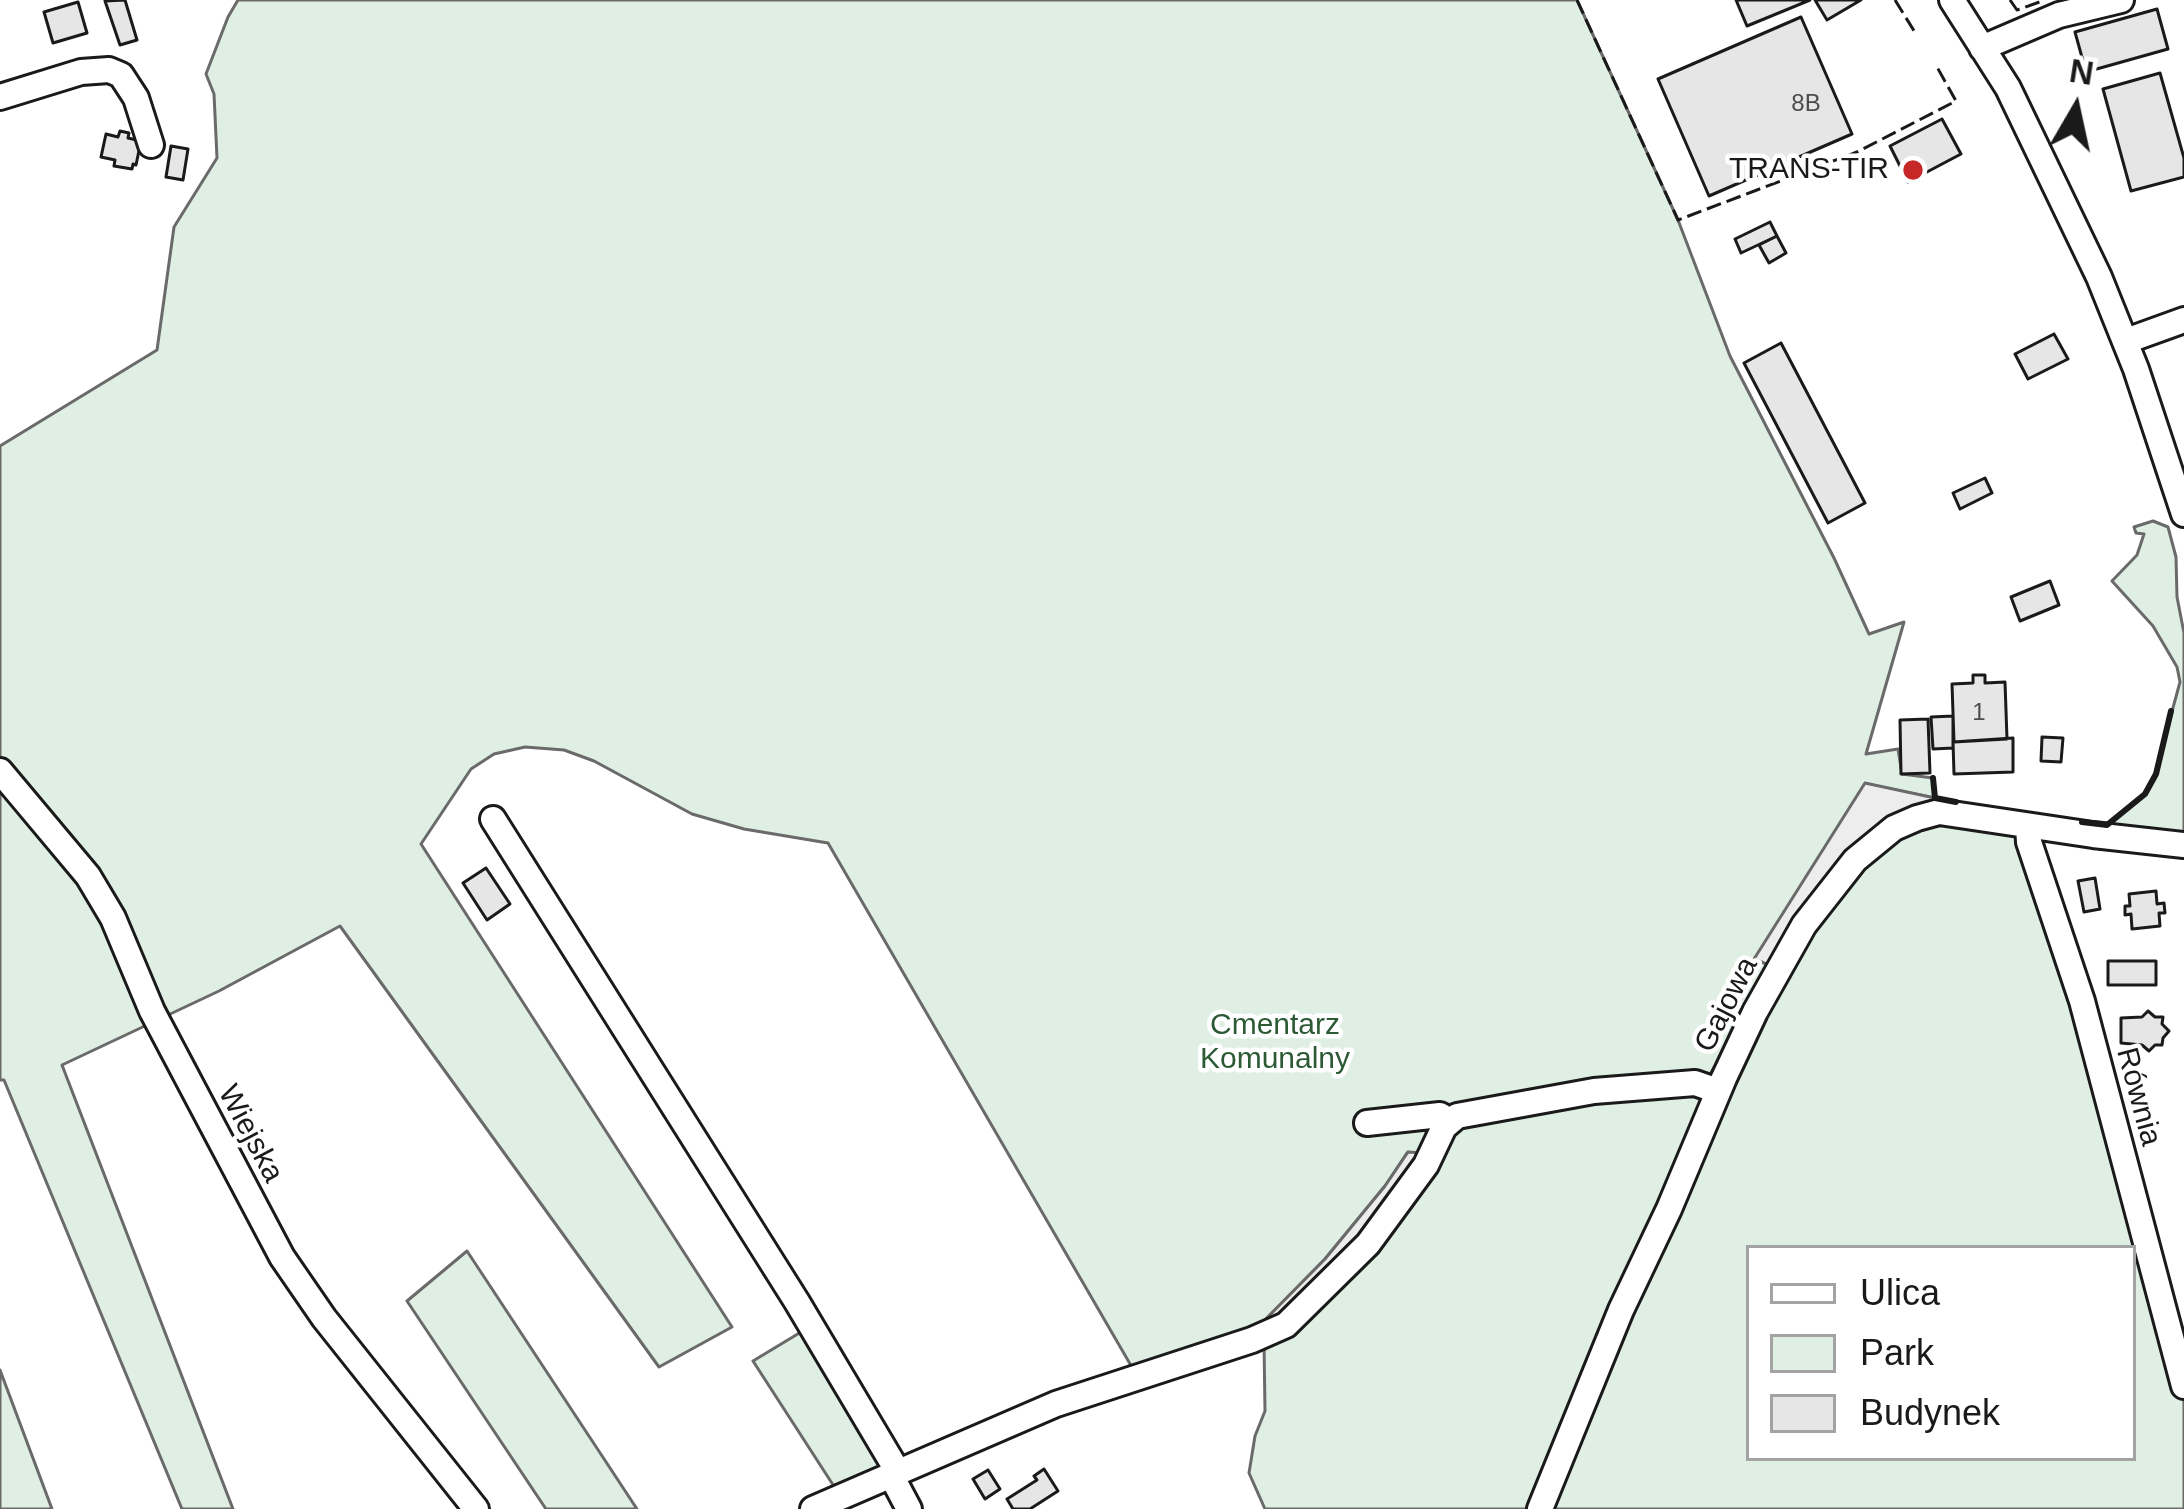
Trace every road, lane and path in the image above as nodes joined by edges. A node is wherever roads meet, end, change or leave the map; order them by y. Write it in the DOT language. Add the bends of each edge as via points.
graph roads {
  1 [pos="1952,0"];
  2 [pos="2121,0"];
  3 [pos="1982,48"];
  4 [pos="0,97"];
  5 [pos="151,145"];
  6 [pos="2184,320"];
  7 [pos="2126,341"];
  8 [pos="2184,514"];
  9 [pos="0,771"];
  10 [pos="493,819"];
  11 [pos="2028,826"];
  12 [pos="2184,845"];
  13 [pos="1718,1091"];
  14 [pos="1367,1123"];
  15 [pos="1443,1132"];
  16 [pos="2184,1386"];
  17 [pos="894,1473"];
  18 [pos="476,1509"];
  19 [pos="813,1509"];
  20 [pos="909,1509"];
  21 [pos="1540,1509"];
  1 -- 3 [label="street"];
  2 -- 3 [label="street" via="2059,15"];
  3 -- 7 [label="street"];
  4 -- 5 [label="street" via="109,70 136,98"];
  6 -- 7 [label="street"];
  7 -- 8 [label="street"];
  9 -- 18 [label="street, Wiejska" via="113,918 281,1257"];
  10 -- 17 [label="street" via="785,1282"];
  11 -- 12 [label="street, Gajowa"];
  11 -- 13 [label="street, Gajowa" via="1939,812 1870,846 1804,925"];
  11 -- 16 [label="street, Równia"];
  13 -- 15 [label="street" via="1695,1083 1594,1091 1464,1113"];
  13 -- 21 [label="street, Gajowa"];
  14 -- 15 [label="street" via="1440,1115"];
  15 -- 17 [label="street" via="1368,1244 1286,1325 1072,1397"];
  17 -- 19 [label="street"];
  17 -- 20 [label="street"];
}
